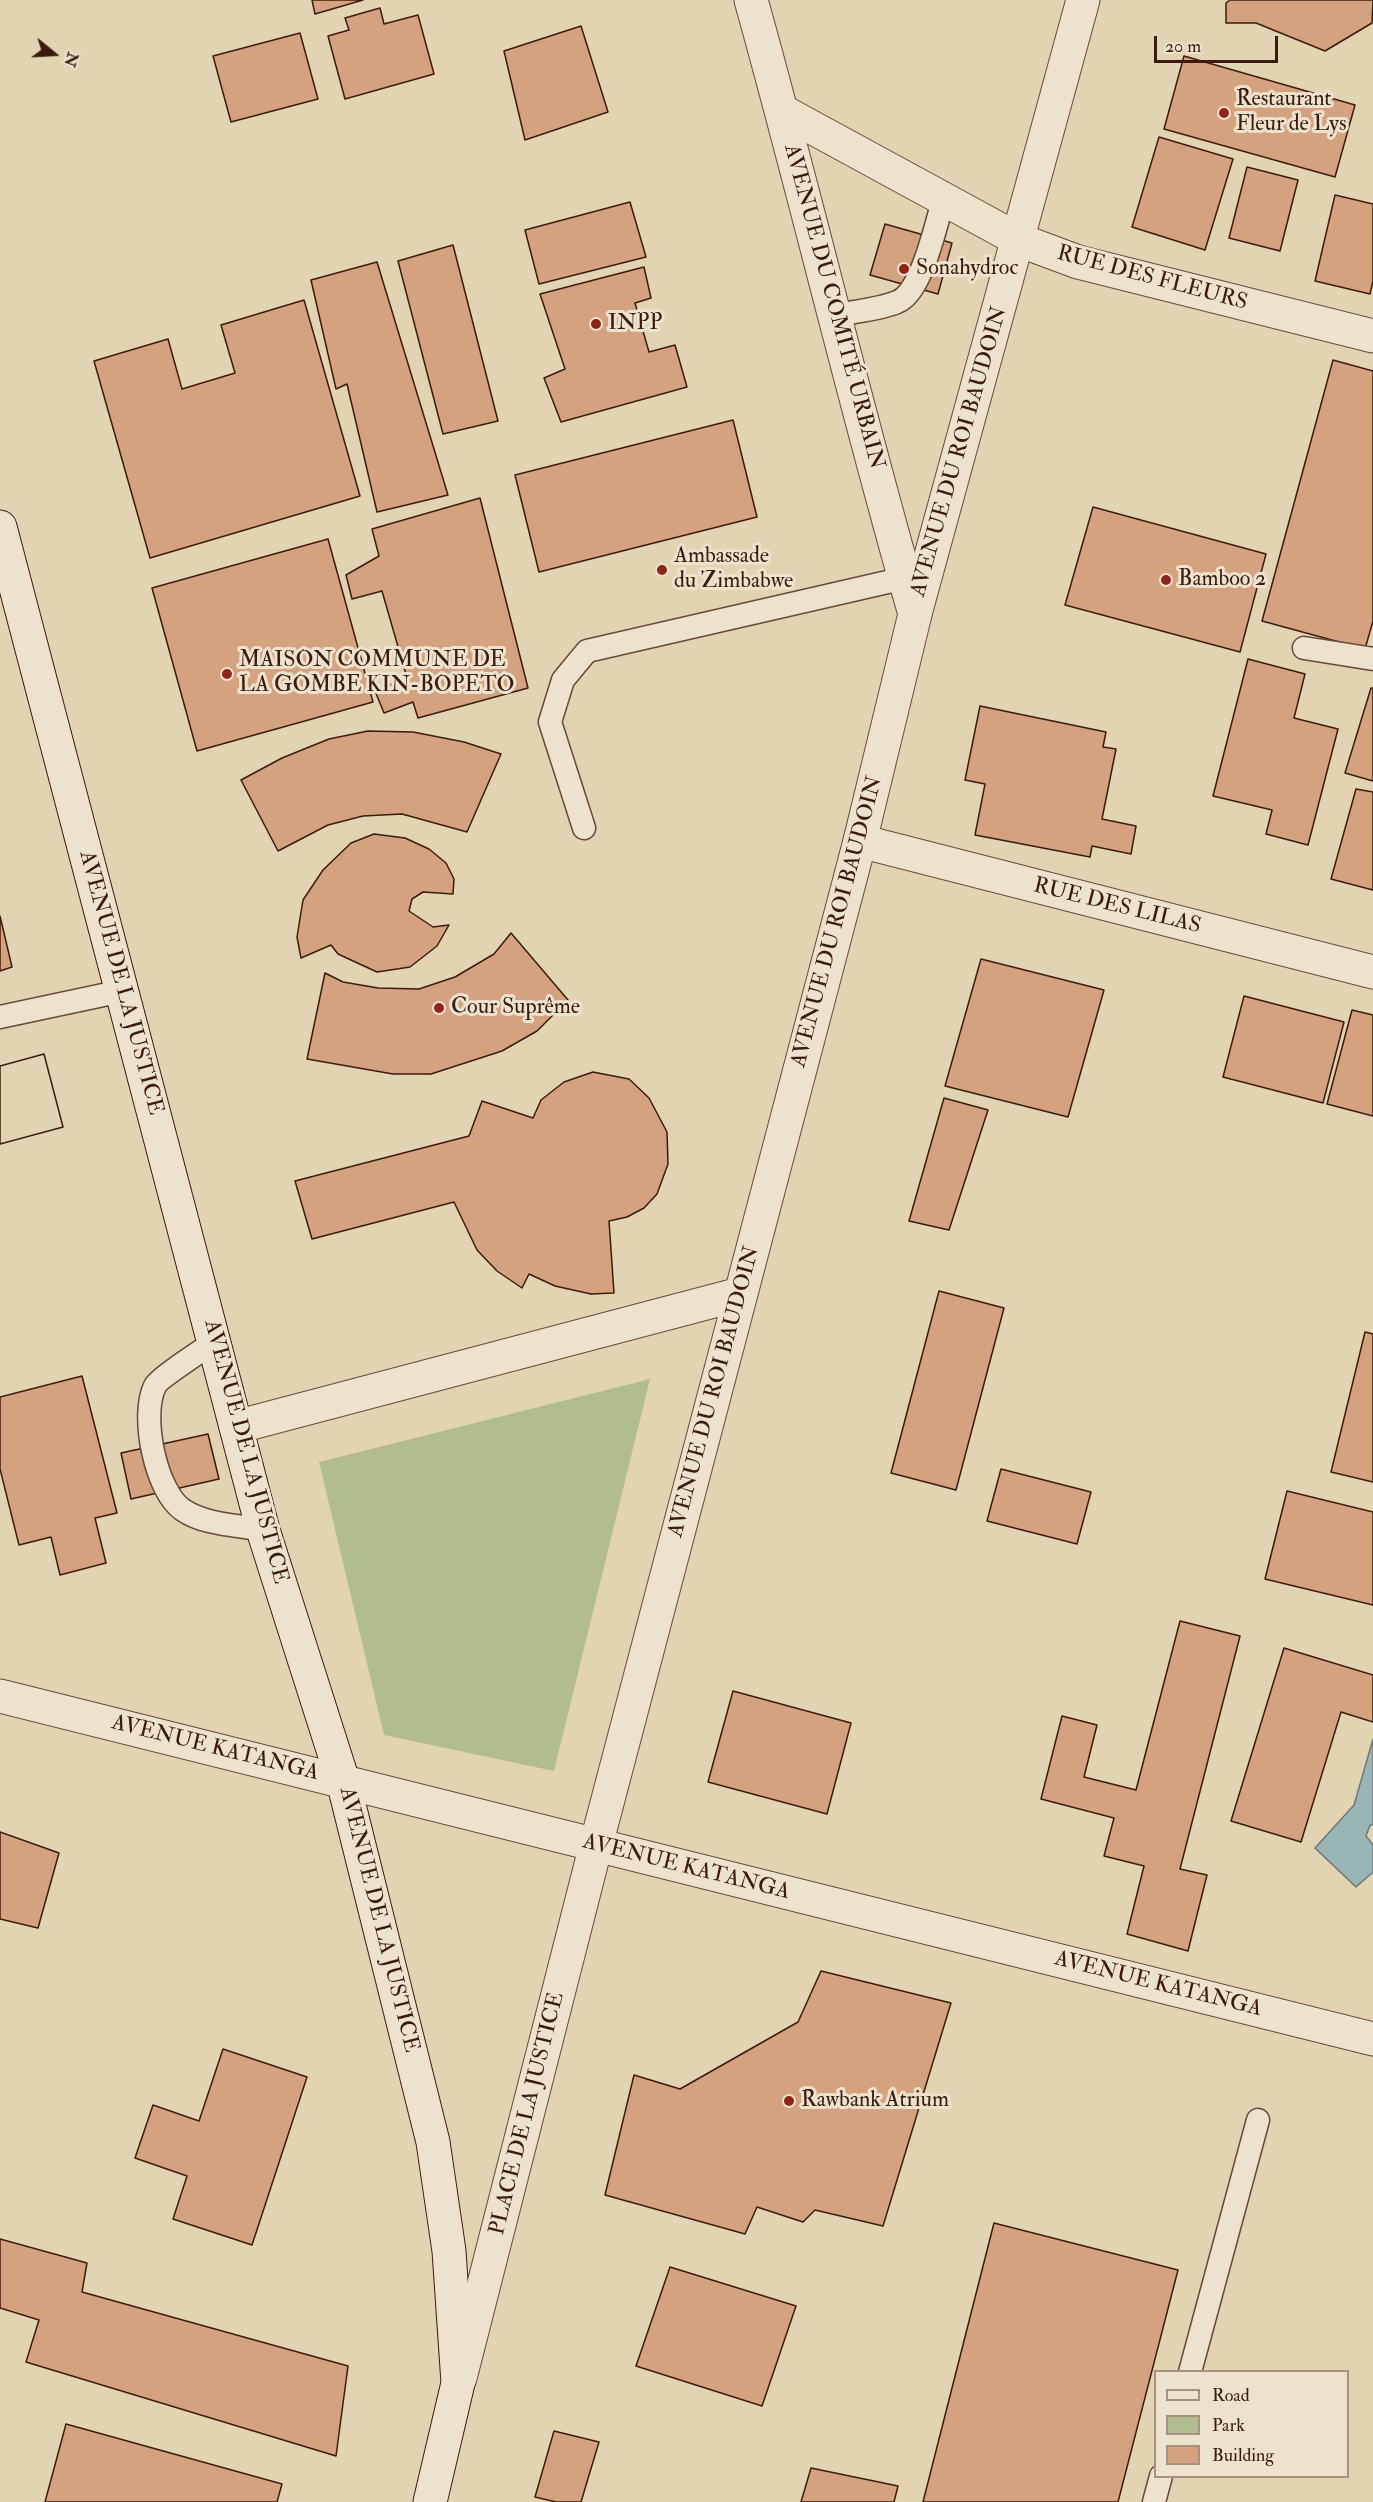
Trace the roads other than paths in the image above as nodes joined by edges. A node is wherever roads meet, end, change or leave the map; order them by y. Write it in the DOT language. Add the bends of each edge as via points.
graph roads {
  1 [pos="751,0"];
  2 [pos="1083,0"];
  3 [pos="782,111"];
  4 [pos="944,198"];
  5 [pos="1019,240"];
  6 [pos="833,316"];
  7 [pos="1373,336"];
  8 [pos="0,526"];
  9 [pos="905,578"];
  10 [pos="915,614"];
  11 [pos="1304,648"];
  12 [pos="1373,658"];
  13 [pos="584,828"];
  14 [pos="860,841"];
  15 [pos="1373,972"];
  16 [pos="122,991"];
  17 [pos="0,1017"];
  18 [pos="740,1294"];
  19 [pos="214,1342"];
  20 [pos="236,1427"];
  21 [pos="263,1530"];
  22 [pos="0,1696"];
  23 [pos="343,1781"];
  24 [pos="596,1845"];
  25 [pos="1373,2039"];
  26 [pos="1258,2121"];
  27 [pos="1191,2370"];
  28 [pos="458,2383"];
  29 [pos="1160,2478"];
  30 [pos="430,2502"];
  31 [pos="1154,2502"];
  1 -- 3 [label="street, AVENUE DU COMITÉ URBAIN"];
  2 -- 5 [label="street, AVENUE DU ROI BAUDOIN"];
  3 -- 4 [label="street, RUE DES FLEURS"];
  3 -- 6 [label="street, AVENUE DU COMITÉ URBAIN"];
  4 -- 5 [label="street, RUE DES FLEURS"];
  4 -- 6 [label="lane" via="918,280 909,294 899,302"];
  5 -- 7 [label="street, RUE DES FLEURS" via="1078,262"];
  5 -- 10 [label="street, AVENUE DU ROI BAUDOIN"];
  6 -- 9 [label="street, AVENUE DU COMITÉ URBAIN"];
  8 -- 16 [label="street, AVENUE DE LA JUSTICE"];
  9 -- 10 [label="street, AVENUE DU COMITÉ URBAIN"];
  9 -- 13 [label="lane" via="587,651 562,680 550,722"];
  10 -- 14 [label="street, AVENUE DU ROI BAUDOIN"];
  11 -- 12 [label="lane"];
  14 -- 15 [label="street, RUE DES LILAS"];
  14 -- 18 [label="street, AVENUE DU ROI BAUDOIN"];
  16 -- 17 [label="lane"];
  16 -- 19 [label="street, AVENUE DE LA JUSTICE"];
  18 -- 20 [label="street"];
  18 -- 24 [label="street, AVENUE DU ROI BAUDOIN"];
  19 -- 20 [label="street, AVENUE DE LA JUSTICE"];
  19 -- 21 [label="lane" via="155,1384 147,1414 151,1440 167,1496 183,1510 203,1520"];
  20 -- 21 [label="street, AVENUE DE LA JUSTICE"];
  21 -- 23 [label="street, AVENUE DE LA JUSTICE"];
  22 -- 23 [label="street, AVENUE KATANGA"];
  23 -- 24 [label="street, AVENUE KATANGA"];
  23 -- 28 [label="street, AVENUE DE LA JUSTICE" via="433,2142 449,2251"];
  24 -- 25 [label="street, AVENUE KATANGA"];
  24 -- 28 [label="street, PLACE DE LA JUSTICE"];
  26 -- 27 [label="lane"];
  28 -- 30 [label="street, PLACE DE LA JUSTICE"];
  29 -- 31 [label="lane"];
}
